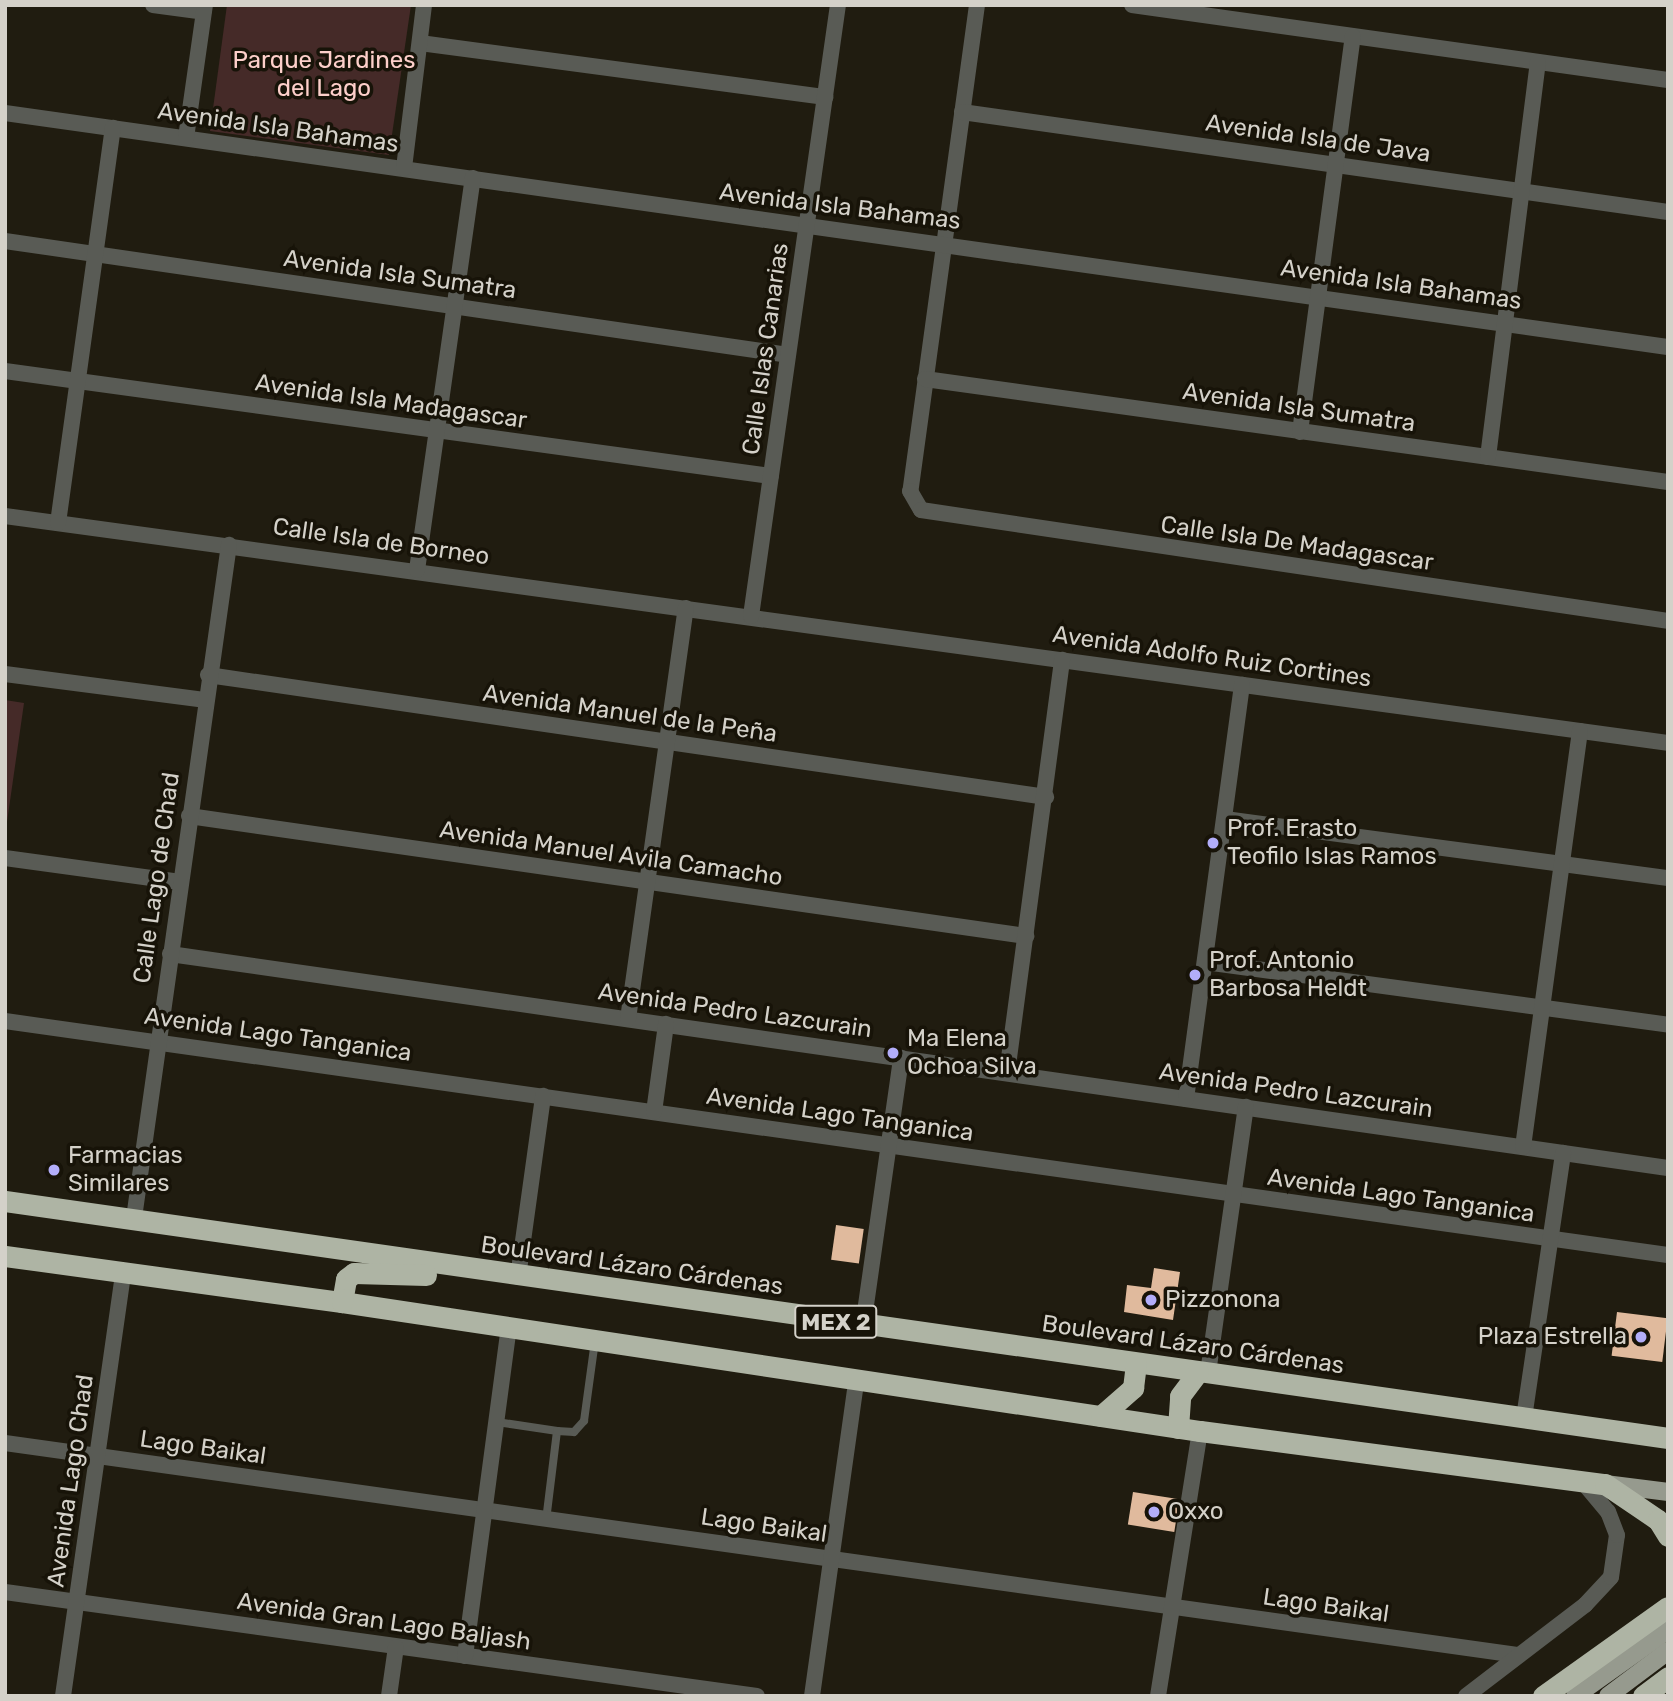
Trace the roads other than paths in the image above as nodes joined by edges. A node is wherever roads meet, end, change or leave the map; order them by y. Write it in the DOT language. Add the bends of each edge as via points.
graph roads {
  1 [pos="153,5"];
  2 [pos="424,5"];
  3 [pos="838,5"];
  4 [pos="978,5"];
  5 [pos="1132,5"];
  6 [pos="204,9"];
  7 [pos="1353,37"];
  8 [pos="421,43"];
  9 [pos="1538,62"];
  10 [pos="1668,80"];
  11 [pos="825,97"];
  12 [pos="962,112"];
  13 [pos="5,113"];
  14 [pos="113,128"];
  15 [pos="186,138"];
  16 [pos="1336,164"];
  17 [pos="404,168"];
  18 [pos="473,178"];
  19 [pos="1522,191"];
  20 [pos="1668,212"];
  21 [pos="806,227"];
  22 [pos="5,241"];
  23 [pos="944,243"];
  24 [pos="97,254"];
  25 [pos="1318,296"];
  26 [pos="455,306"];
  27 [pos="1505,323"];
  28 [pos="1668,347"];
  29 [pos="788,355"];
  30 [pos="5,371"];
  31 [pos="925,379"];
  32 [pos="78,382"];
  33 [pos="439,432"];
  34 [pos="1300,432"];
  35 [pos="1488,457"];
  36 [pos="771,476"];
  37 [pos="1668,482"];
  38 [pos="5,516"];
  39 [pos="58,523"];
  40 [pos="229,545"];
  41 [pos="417,570"];
  42 [pos="686,608"];
  43 [pos="751,616"];
  44 [pos="1668,621"];
  45 [pos="1062,660"];
  46 [pos="5,674"];
  47 [pos="208,675"];
  48 [pos="1242,685"];
  49 [pos="204,700"];
  50 [pos="1580,731"];
  51 [pos="668,743"];
  52 [pos="1668,743"];
  53 [pos="1046,797"];
  54 [pos="189,816"];
  55 [pos="1225,819"];
  56 [pos="5,858"];
  57 [pos="1562,864"];
  58 [pos="1668,878"];
  59 [pos="180,882"];
  60 [pos="646,882"];
  61 [pos="1026,936"];
  62 [pos="170,954"];
  63 [pos="1205,962"];
  64 [pos="1542,1008"];
  65 [pos="628,1019"];
  66 [pos="5,1021"];
  67 [pos="666,1024"];
  68 [pos="1668,1025"];
  69 [pos="158,1041"];
  70 [pos="901,1058"];
  71 [pos="1007,1073"];
  72 [pos="544,1096"];
  73 [pos="1186,1099"];
  74 [pos="1246,1107"];
  75 [pos="654,1112"];
  76 [pos="889,1145"];
  77 [pos="1523,1147"];
  78 [pos="1563,1153"];
  79 [pos="1668,1168"];
  80 [pos="1234,1196"];
  81 [pos="5,1201"];
  82 [pos="134,1218"];
  83 [pos="1551,1239"];
  84 [pos="1668,1255"];
  85 [pos="5,1256"];
  86 [pos="480,1271"];
  87 [pos="123,1272"];
  88 [pos="518,1277"];
  89 [pos="342,1302"];
  90 [pos="863,1326"];
  91 [pos="509,1328"];
  92 [pos="595,1341"];
  93 [pos="1136,1363"];
  94 [pos="1203,1372"];
  95 [pos="856,1381"];
  96 [pos="1101,1416"];
  97 [pos="1524,1419"];
  98 [pos="497,1422"];
  99 [pos="1178,1428"];
  100 [pos="557,1431"];
  101 [pos="1200,1431"];
  102 [pos="1668,1438"];
  103 [pos="5,1443"];
  104 [pos="98,1456"];
  105 [pos="1582,1481"];
  106 [pos="1605,1484"];
  107 [pos="1668,1492"];
  108 [pos="486,1512"];
  109 [pos="546,1520"];
  110 [pos="1668,1536"];
  111 [pos="831,1558"];
  112 [pos="5,1592"];
  113 [pos="78,1601"];
  114 [pos="1668,1607"];
  115 [pos="1173,1608"];
  116 [pos="1668,1630"];
  117 [pos="396,1647"];
  118 [pos="1668,1651"];
  119 [pos="1517,1655"];
  120 [pos="465,1656"];
  121 [pos="1668,1677"];
  122 [pos="709,1693"];
  123 [pos="63,1696"];
  124 [pos="389,1696"];
  125 [pos="757,1696"];
  126 [pos="812,1696"];
  127 [pos="1158,1696"];
  128 [pos="1466,1696"];
  129 [pos="1543,1696"];
  130 [pos="1575,1696"];
  131 [pos="1608,1696"];
  132 [pos="1643,1696"];
  1 -- 6 [label="street"];
  2 -- 8 [label="street"];
  3 -- 11 [label="street, Calle Islas Canarias"];
  4 -- 12 [label="street"];
  5 -- 7 [label="street"];
  6 -- 15 [label="street"];
  7 -- 9 [label="street"];
  7 -- 16 [label="street"];
  8 -- 11 [label="street"];
  8 -- 17 [label="street"];
  9 -- 10 [label="street"];
  9 -- 19 [label="street"];
  11 -- 21 [label="street, Calle Islas Canarias"];
  12 -- 16 [label="street, Avenida Isla de Java"];
  12 -- 23 [label="street"];
  13 -- 14 [label="street, Avenida Isla Bahamas"];
  14 -- 15 [label="street, Avenida Isla Bahamas"];
  14 -- 24 [label="street"];
  15 -- 17 [label="street, Avenida Isla Bahamas"];
  16 -- 19 [label="street, Avenida Isla de Java"];
  16 -- 25 [label="street"];
  17 -- 18 [label="street, Avenida Isla Bahamas"];
  18 -- 21 [label="street, Avenida Isla Bahamas"];
  18 -- 26 [label="street"];
  19 -- 20 [label="street, Avenida Isla de Java"];
  19 -- 27 [label="street"];
  21 -- 23 [label="street, Avenida Isla Bahamas"];
  21 -- 29 [label="street, Calle Islas Canarias"];
  22 -- 24 [label="street, Avenida Isla Sumatra"];
  23 -- 25 [label="street, Avenida Isla Bahamas"];
  23 -- 31 [label="street"];
  24 -- 26 [label="street, Avenida Isla Sumatra"];
  24 -- 32 [label="street"];
  25 -- 27 [label="street, Avenida Isla Bahamas"];
  25 -- 34 [label="street"];
  26 -- 29 [label="street, Avenida Isla Sumatra"];
  26 -- 33 [label="street"];
  27 -- 28 [label="street, Avenida Isla Bahamas"];
  27 -- 35 [label="street"];
  29 -- 36 [label="street, Calle Islas Canarias"];
  30 -- 32 [label="street, Avenida Isla Madagascar"];
  31 -- 34 [label="street, Avenida Isla Sumatra"];
  31 -- 44 [label="street, Calle Isla De Madagascar" via="910,491 921,510"];
  32 -- 33 [label="street, Avenida Isla Madagascar"];
  32 -- 39 [label="street"];
  33 -- 36 [label="street, Avenida Isla Madagascar"];
  33 -- 41 [label="street"];
  34 -- 35 [label="street, Avenida Isla Sumatra"];
  35 -- 37 [label="street, Avenida Isla Sumatra"];
  36 -- 43 [label="street, Calle Islas Canarias"];
  38 -- 39 [label="street, Calle Isla de Borneo"];
  39 -- 40 [label="street, Calle Isla de Borneo"];
  40 -- 41 [label="street, Calle Isla de Borneo"];
  40 -- 47 [label="street, Calle Lago de Chad"];
  41 -- 42 [label="street, Calle Isla de Borneo"];
  42 -- 43 [label="street, Calle Isla de Borneo"];
  42 -- 51 [label="street"];
  43 -- 45 [label="street, Avenida Adolfo Ruiz Cortines"];
  45 -- 48 [label="street, Avenida Adolfo Ruiz Cortines"];
  45 -- 53 [label="street"];
  46 -- 49 [label="street"];
  47 -- 49 [label="street, Calle Lago de Chad"];
  47 -- 51 [label="street, Avenida Manuel de la Peña"];
  48 -- 50 [label="street, Avenida Adolfo Ruiz Cortines"];
  48 -- 55 [label="street"];
  49 -- 54 [label="street, Calle Lago de Chad"];
  50 -- 52 [label="street, Avenida Adolfo Ruiz Cortines"];
  50 -- 57 [label="street"];
  51 -- 53 [label="street, Avenida Manuel de la Peña"];
  51 -- 60 [label="street"];
  53 -- 61 [label="street"];
  54 -- 59 [label="street, Calle Lago de Chad"];
  54 -- 60 [label="street, Avenida Manuel Avila Camacho"];
  55 -- 57 [label="street"];
  55 -- 63 [label="street"];
  56 -- 59 [label="street"];
  57 -- 58 [label="street"];
  57 -- 64 [label="street"];
  59 -- 62 [label="street, Calle Lago de Chad"];
  60 -- 61 [label="street, Avenida Manuel Avila Camacho"];
  60 -- 65 [label="street"];
  61 -- 71 [label="street"];
  62 -- 65 [label="street, Avenida Pedro Lazcurain"];
  62 -- 69 [label="street, Calle Lago de Chad"];
  63 -- 64 [label="street"];
  63 -- 73 [label="street"];
  64 -- 68 [label="street"];
  64 -- 77 [label="street"];
  65 -- 67 [label="street, Avenida Pedro Lazcurain"];
  66 -- 69 [label="street, Avenida Lago Tanganica"];
  67 -- 70 [label="street, Avenida Pedro Lazcurain"];
  67 -- 75 [label="street"];
  69 -- 72 [label="street, Avenida Lago Tanganica"];
  69 -- 82 [label="street, Calle Lago de Chad"];
  70 -- 71 [label="street, Avenida Pedro Lazcurain"];
  70 -- 76 [label="street"];
  71 -- 73 [label="street, Avenida Pedro Lazcurain"];
  72 -- 75 [label="street, Avenida Lago Tanganica"];
  72 -- 88 [label="street"];
  73 -- 74 [label="street, Avenida Pedro Lazcurain"];
  74 -- 77 [label="street, Avenida Pedro Lazcurain"];
  74 -- 80 [label="street"];
  75 -- 76 [label="street, Avenida Lago Tanganica"];
  76 -- 80 [label="street, Avenida Lago Tanganica"];
  76 -- 90 [label="street"];
  77 -- 78 [label="street, Avenida Pedro Lazcurain"];
  78 -- 79 [label="street, Avenida Pedro Lazcurain"];
  78 -- 83 [label="street"];
  80 -- 83 [label="street, Avenida Lago Tanganica"];
  80 -- 94 [label="street"];
  81 -- 82 [label="highway, Boulevard Lázaro Cárdenas / MEX 2"];
  82 -- 86 [label="highway, Boulevard Lázaro Cárdenas / MEX 2"];
  83 -- 84 [label="street, Avenida Lago Tanganica"];
  83 -- 97 [label="street"];
  85 -- 87 [label="highway, MEX 2"];
  86 -- 88 [label="highway, Boulevard Lázaro Cárdenas / MEX 2"];
  86 -- 89 [label="highway" via="456,1276 354,1273 346,1279"];
  87 -- 89 [label="highway, MEX 2"];
  87 -- 104 [label="street, Avenida Lago Chad"];
  88 -- 90 [label="highway, Boulevard Lázaro Cárdenas / MEX 2"];
  89 -- 91 [label="highway, MEX 2"];
  90 -- 93 [label="highway, Boulevard Lázaro Cárdenas / MEX 2"];
  91 -- 92 [label="highway, MEX 2"];
  91 -- 98 [label="street"];
  92 -- 95 [label="highway, MEX 2"];
  92 -- 100 [label="lane" via="584,1421 574,1432"];
  93 -- 94 [label="highway, Boulevard Lázaro Cárdenas / MEX 2"];
  93 -- 96 [label="highway" via="1133,1388"];
  94 -- 97 [label="highway, Boulevard Lázaro Cárdenas / MEX 2"];
  94 -- 99 [label="highway" via="1180,1396"];
  95 -- 96 [label="highway, MEX 2"];
  95 -- 111 [label="street"];
  96 -- 99 [label="highway, MEX 2"];
  97 -- 102 [label="highway, Boulevard Lázaro Cárdenas / MEX 2"];
  98 -- 100 [label="lane"];
  98 -- 108 [label="street"];
  99 -- 101 [label="highway, MEX 2"];
  100 -- 109 [label="lane"];
  101 -- 105 [label="highway, MEX 2"];
  101 -- 115 [label="street"];
  103 -- 104 [label="street, Lago Baikal"];
  104 -- 108 [label="street, Lago Baikal"];
  104 -- 113 [label="street, Avenida Lago Chad"];
  105 -- 106 [label="highway, MEX 2"];
  105 -- 119 [label="street" via="1608,1512 1616,1535 1611,1577 1585,1605"];
  106 -- 107 [label="main road, MEX 2"];
  106 -- 110 [label="highway" via="1658,1520"];
  108 -- 109 [label="street, Lago Baikal"];
  108 -- 120 [label="street"];
  109 -- 111 [label="street, Lago Baikal"];
  111 -- 115 [label="street, Lago Baikal"];
  111 -- 126 [label="street"];
  112 -- 113 [label="street, Avenida Gran Lago Baljash"];
  113 -- 117 [label="street, Avenida Gran Lago Baljash"];
  113 -- 123 [label="street, Avenida Lago Chad"];
  114 -- 129 [label="highway"];
  115 -- 119 [label="street, Lago Baikal"];
  115 -- 127 [label="street"];
  116 -- 130 [label="main road"];
  117 -- 120 [label="street, Avenida Gran Lago Baljash"];
  117 -- 124 [label="street"];
  118 -- 131 [label="main road"];
  119 -- 128 [label="street"];
  120 -- 122 [label="street, Avenida Gran Lago Baljash"];
  121 -- 132 [label="highway"];
  122 -- 125 [label="street, Avenida Gran Lago Baljash"];
}
